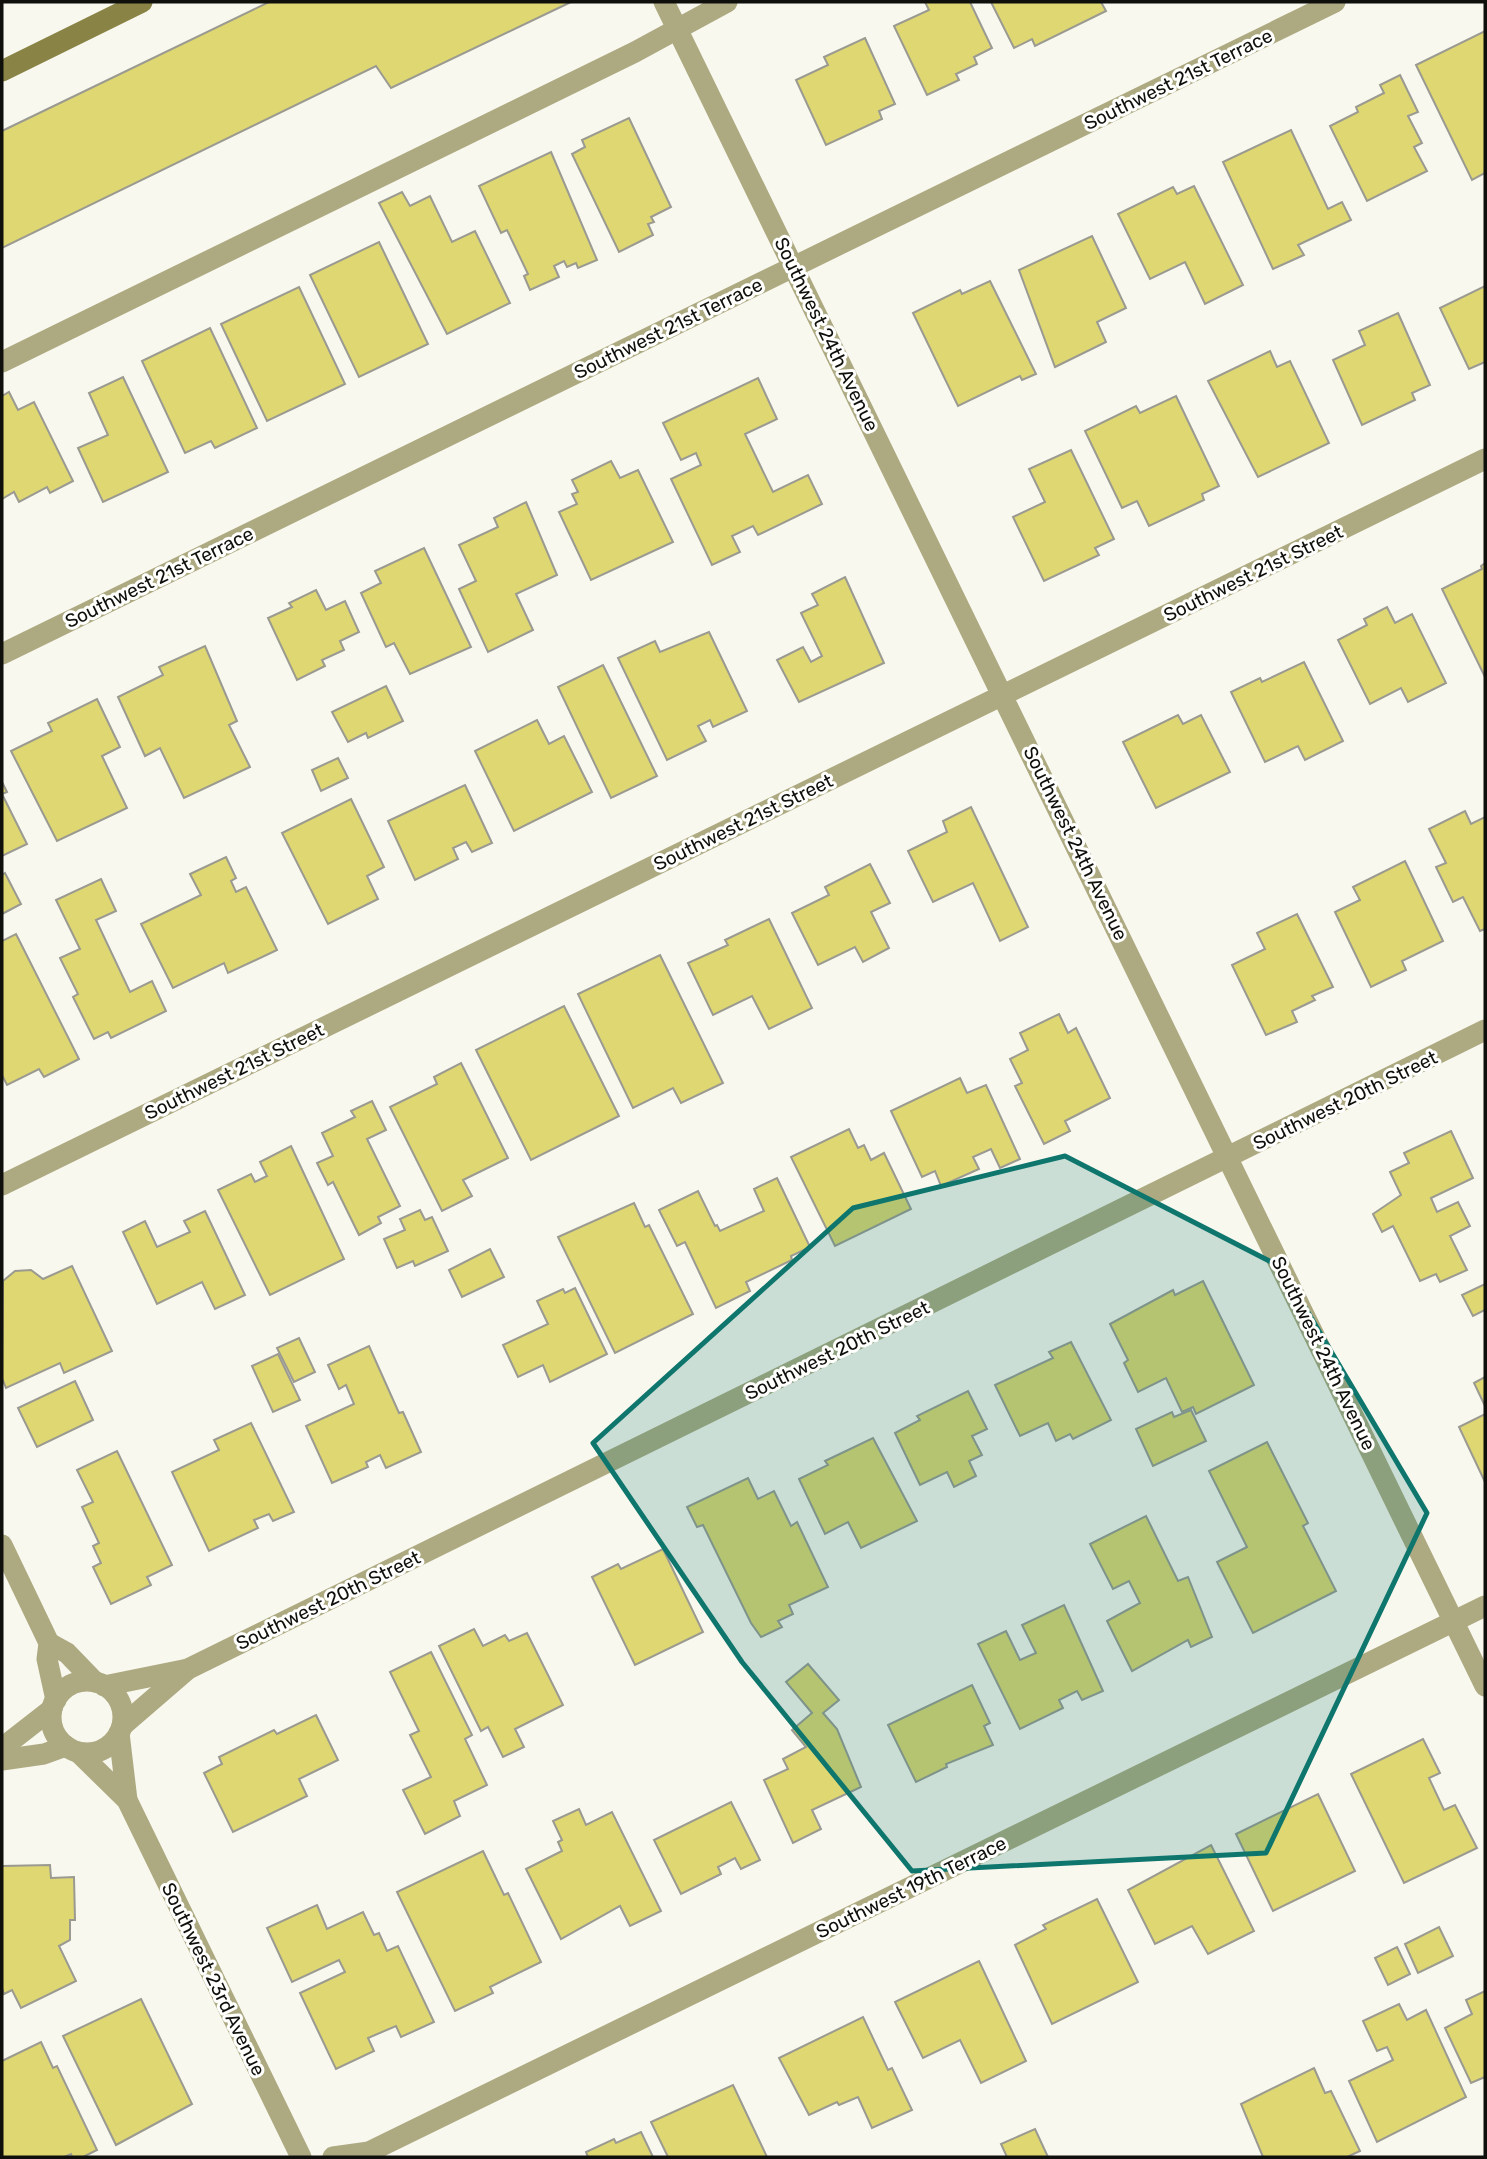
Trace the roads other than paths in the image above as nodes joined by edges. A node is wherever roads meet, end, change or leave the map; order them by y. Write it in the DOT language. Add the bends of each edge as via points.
graph roads {
  1 [pos="142,2"];
  2 [pos="664,2"];
  3 [pos="727,2"];
  4 [pos="1335,2"];
  5 [pos="678,30"];
  6 [pos="2,71"];
  7 [pos="794,267"];
  8 [pos="2,362"];
  9 [pos="1485,459"];
  10 [pos="2,654"];
  11 [pos="1004,694"];
  12 [pos="1485,1031"];
  13 [pos="1230,1157"];
  14 [pos="2,1185"];
  15 [pos="2,1545"];
  16 [pos="1485,1606"];
  17 [pos="1454,1622"];
  18 [pos="49,1643"];
  19 [pos="188,1669"];
  20 [pos="99,1684"];
  21 [pos="1485,1686"];
  22 [pos="54,1704"];
  23 [pos="121,1729"];
  24 [pos="2,1748"];
  25 [pos="72,1749"];
  26 [pos="2,1760"];
  27 [pos="127,1800"];
  28 [pos="301,2157"];
  29 [pos="333,2157"];
  1 -- 6 [label="main road"];
  2 -- 5 [label="street, Southwest 24th Avenue"];
  3 -- 5 [label="street"];
  4 -- 7 [label="street, Southwest 21st Terrace"];
  5 -- 7 [label="street, Southwest 24th Avenue"];
  5 -- 8 [label="street"];
  7 -- 10 [label="street, Southwest 21st Terrace"];
  7 -- 11 [label="street, Southwest 24th Avenue"];
  9 -- 11 [label="street, Southwest 21st Street"];
  11 -- 13 [label="street, Southwest 24th Avenue"];
  11 -- 14 [label="street, Southwest 21st Street"];
  12 -- 13 [label="street, Southwest 20th Street"];
  13 -- 17 [label="street, Southwest 24th Avenue"];
  13 -- 19 [label="street, Southwest 20th Street"];
  15 -- 18 [label="street"];
  16 -- 17 [label="street, Southwest 19th Terrace"];
  17 -- 21 [label="street, Southwest 24th Avenue"];
  17 -- 29 [label="street, Southwest 19th Terrace" via="369,2152"];
  18 -- 20 [label="street"];
  18 -- 22 [label="street"];
  19 -- 20 [label="street, Southwest 20th Street"];
  19 -- 23 [label="street, Southwest 20th Street"];
  20 -- 22 [label="street" via="72,1685"];
  20 -- 23 [label="street" via="120,1702"];
  22 -- 24 [label="street"];
  22 -- 25 [label="street" via="53,1730"];
  23 -- 25 [label="street" via="102,1750"];
  23 -- 27 [label="street, Southwest 23rd Avenue"];
  25 -- 26 [label="street"];
  25 -- 27 [label="street, Southwest 23rd Avenue"];
  27 -- 28 [label="street, Southwest 23rd Avenue"];
}
